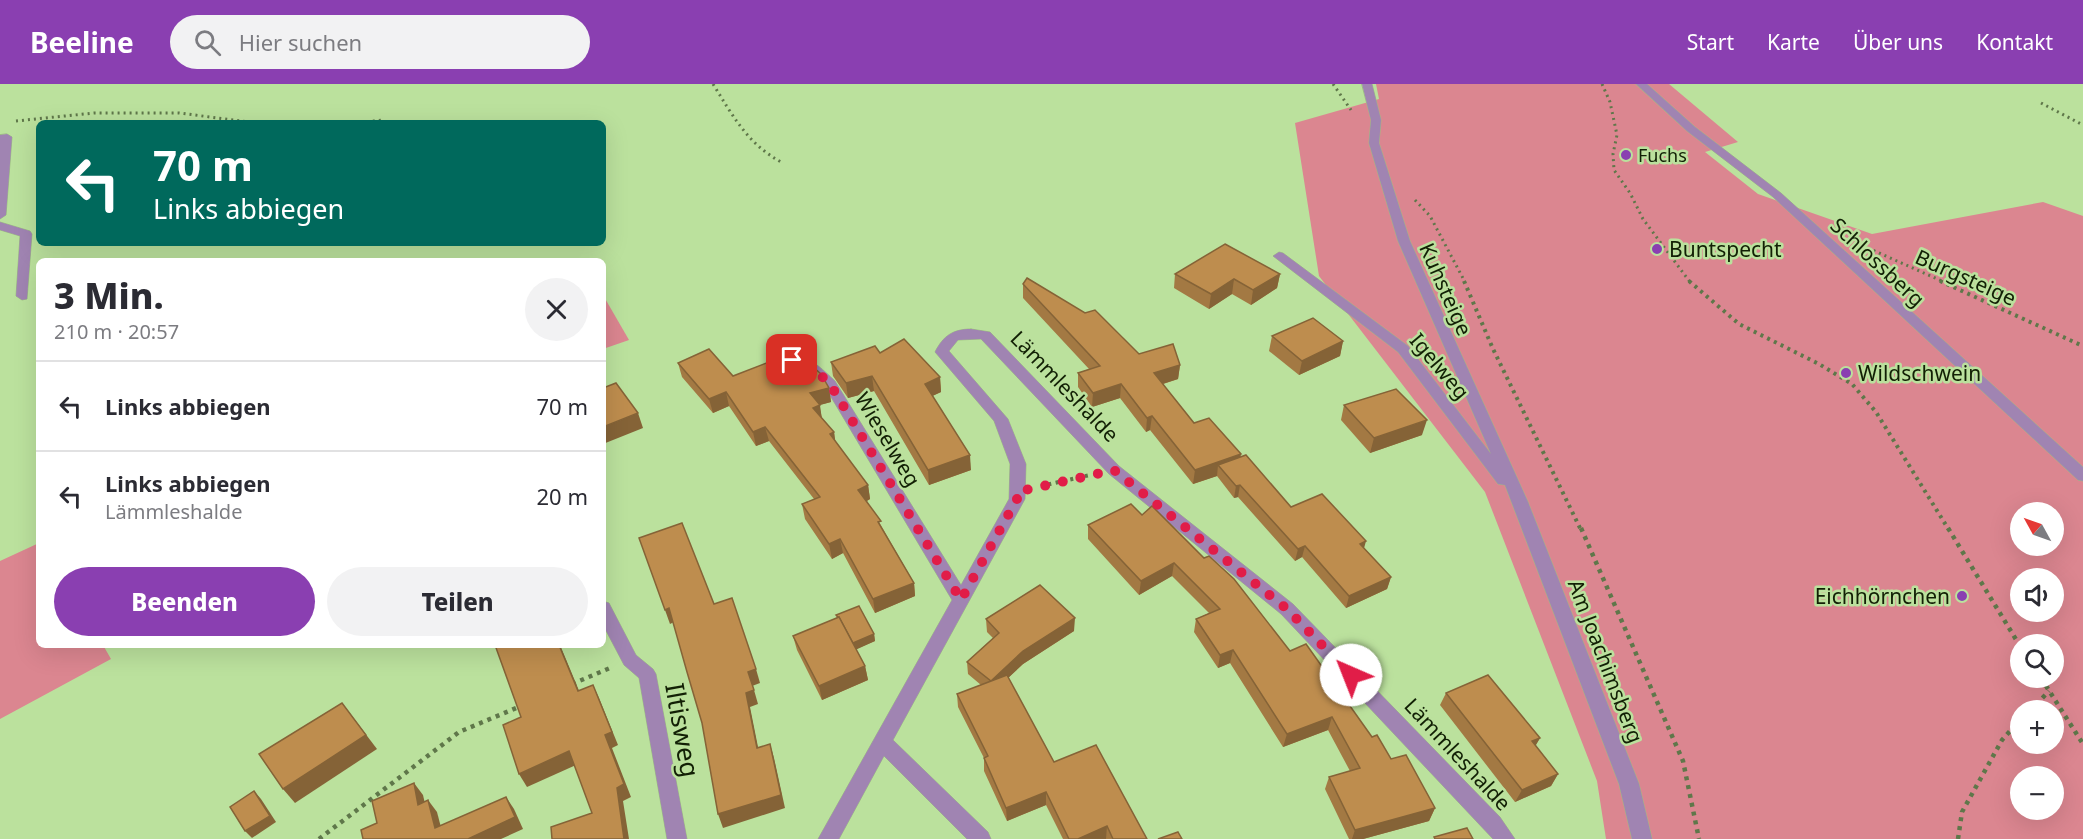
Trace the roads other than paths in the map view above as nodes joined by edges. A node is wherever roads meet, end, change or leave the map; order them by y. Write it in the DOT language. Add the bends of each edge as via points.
graph roads {
  1 [pos="1367,84"];
  2 [pos="1641,84"];
  3 [pos="0,138"];
  4 [pos="0,215"];
  5 [pos="0,226"];
  6 [pos="1279,256"];
  7 [pos="22,296"];
  8 [pos="763,372"];
  9 [pos="2083,476"];
  10 [pos="1520,502"];
  11 [pos="961,600"];
  12 [pos="606,614"];
  13 [pos="883,743"];
  14 [pos="677,839"];
  15 [pos="828,839"];
  16 [pos="981,839"];
  17 [pos="1505,839"];
  18 [pos="1642,839"];
  1 -- 10 [label="street, Kuhsteige" via="1376,120 1374,142 1404,241"];
  2 -- 9 [label="street, Schlossberg" via="1691,129 1777,195"];
  3 -- 4 [label="street" via="7,137"];
  5 -- 7 [label="street" via="26,234"];
  6 -- 10 [label="street, Igelweg" via="1403,349"];
  8 -- 11 [label="street, Wieselweg" via="792,360 812,367 830,384"];
  10 -- 18 [label="street, Am Joachimsberg" via="1629,784"];
  11 -- 13 [label="street, Lämmleshalde"];
  11 -- 17 [label="street, Lämmleshalde" via="1017,499 1018,464 1001,420 942,352 945,342 953,336 968,333 985,335 1114,470 1287,609"];
  12 -- 14 [label="street, Iltisweg" via="630,660 647,674"];
  13 -- 15 [label="street, Lämmleshalde"];
  13 -- 16 [label="street"];
}
